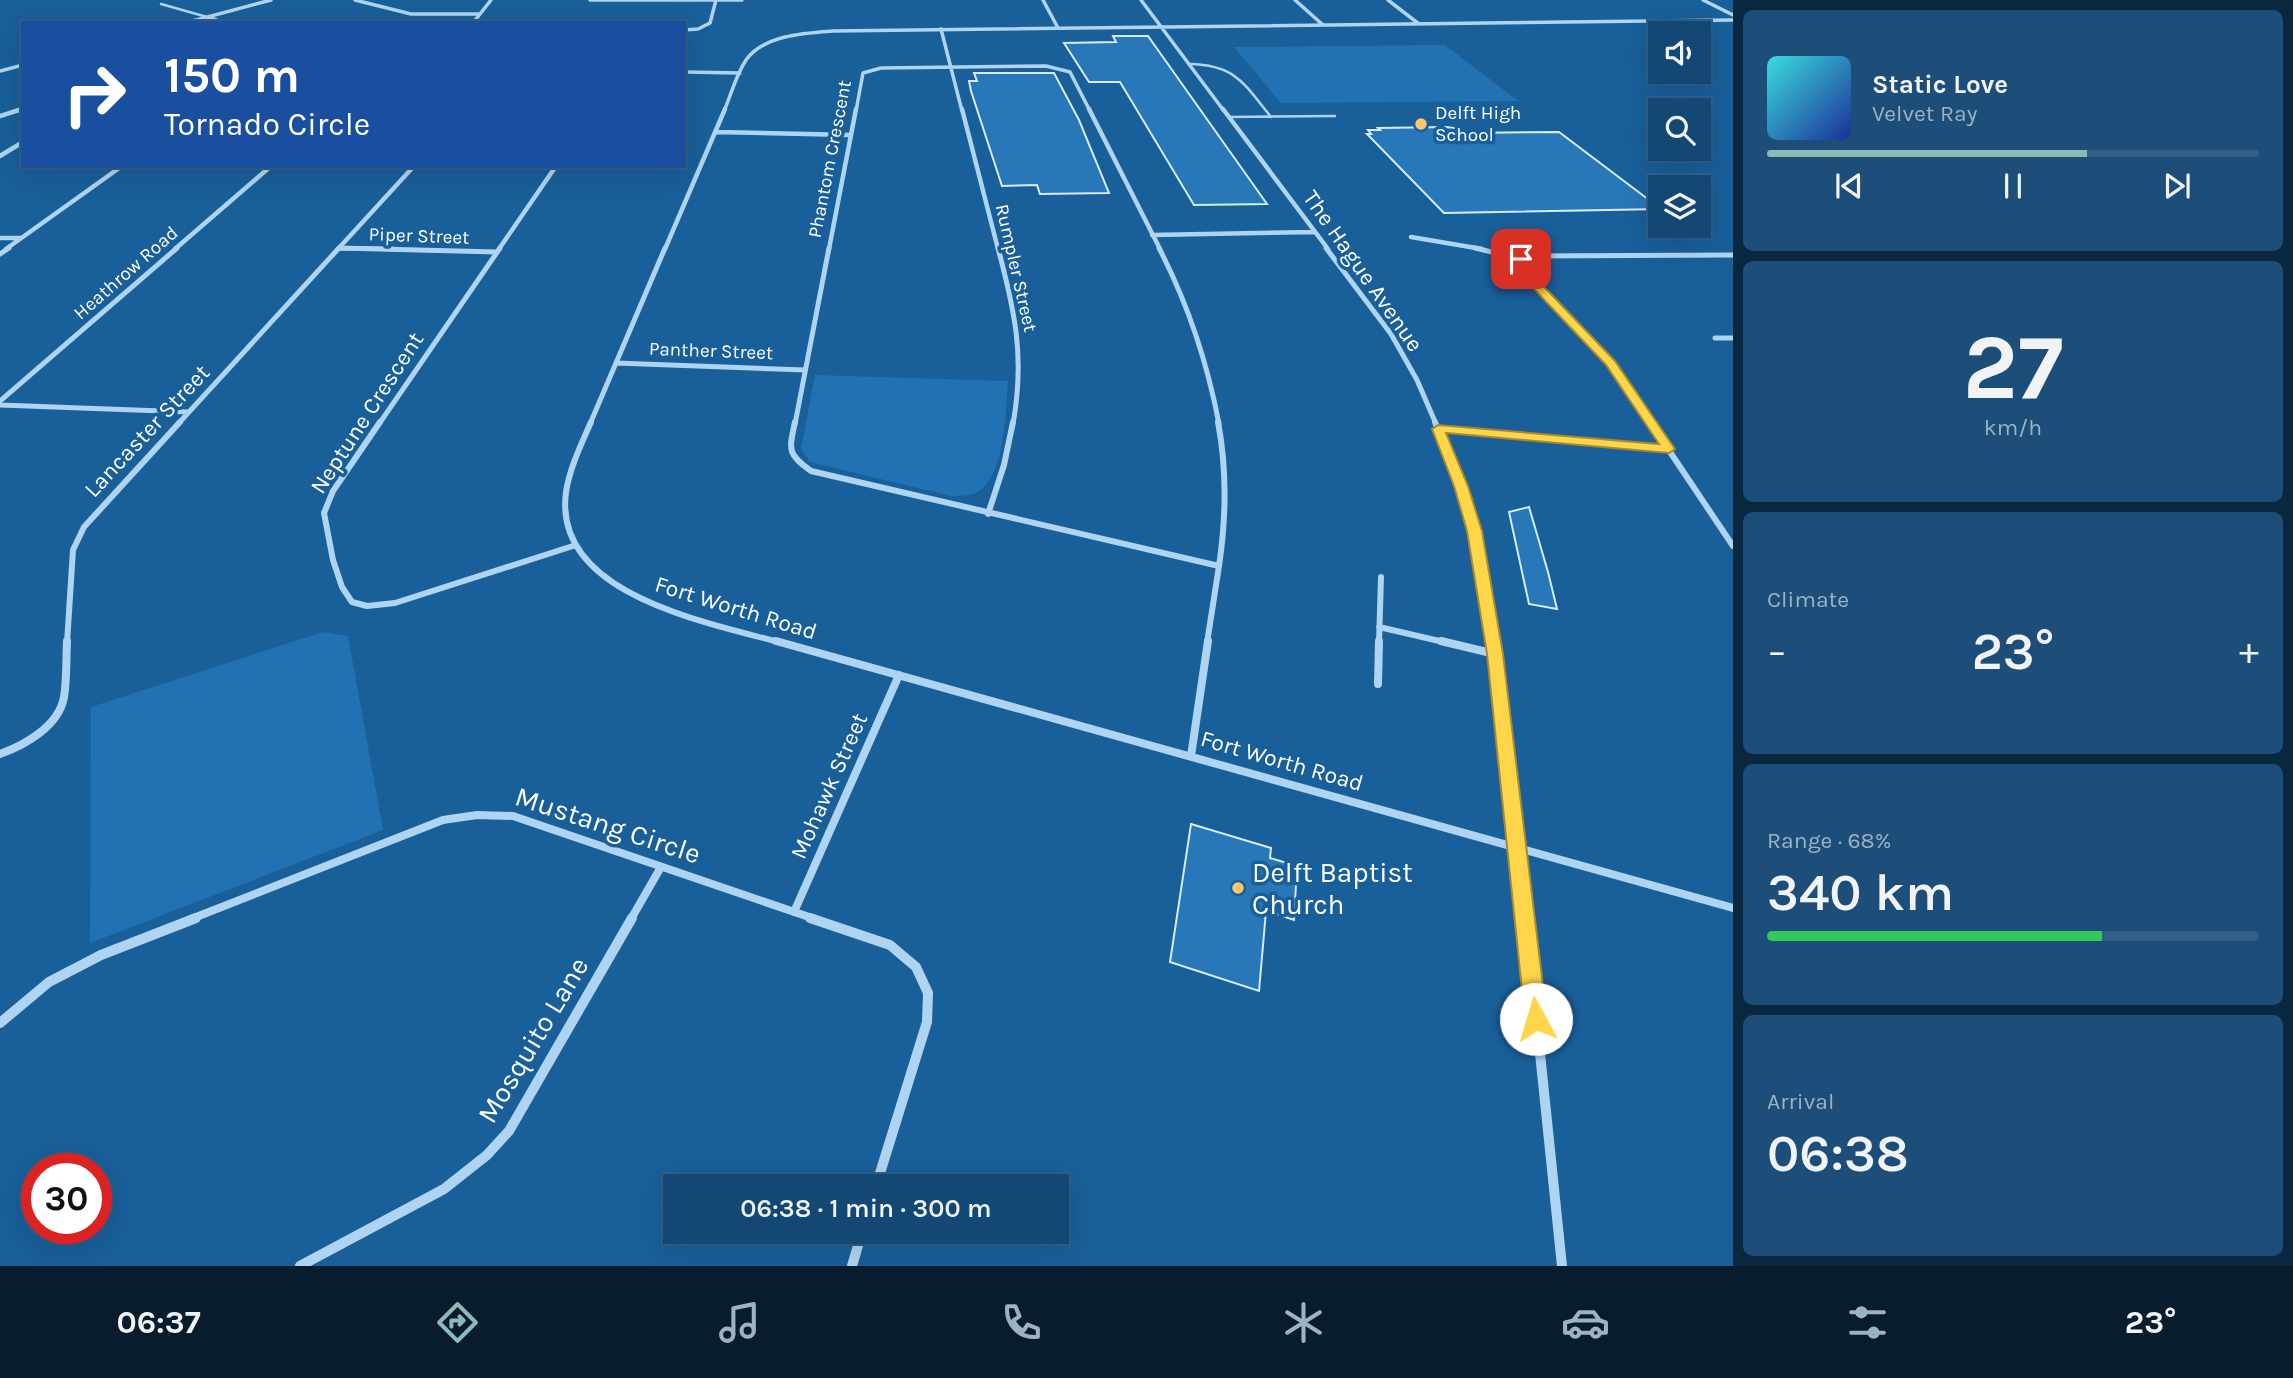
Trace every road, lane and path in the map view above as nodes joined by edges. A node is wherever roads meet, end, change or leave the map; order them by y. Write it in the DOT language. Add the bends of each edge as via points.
graph roads {
  1 [pos="271,0"];
  2 [pos="355,0"];
  3 [pos="491,0"];
  4 [pos="590,0"];
  5 [pos="716,0"];
  6 [pos="742,0"];
  7 [pos="1043,0"];
  8 [pos="1141,0"];
  9 [pos="1295,0"];
  10 [pos="1388,0"];
  11 [pos="1703,0"];
  12 [pos="161,4"];
  13 [pos="479,14"];
  14 [pos="1733,15"];
  15 [pos="207,17"];
  16 [pos="1733,20"];
  17 [pos="192,21"];
  18 [pos="218,21"];
  19 [pos="474,21"];
  20 [pos="1419,24"];
  21 [pos="1323,25"];
  22 [pos="1160,26"];
  23 [pos="1058,28"];
  24 [pos="941,29"];
  25 [pos="686,30"];
  26 [pos="1189,64"];
  27 [pos="21,66"];
  28 [pos="951,67"];
  29 [pos="0,71"];
  30 [pos="686,72"];
  31 [pos="740,74"];
  32 [pos="21,111"];
  33 [pos="0,116"];
  34 [pos="1335,116"];
  35 [pos="1230,117"];
  36 [pos="1271,117"];
  37 [pos="715,132"];
  38 [pos="850,135"];
  39 [pos="21,143"];
  40 [pos="0,156"];
  41 [pos="119,168"];
  42 [pos="269,168"];
  43 [pos="412,168"];
  44 [pos="555,168"];
  45 [pos="1315,232"];
  46 [pos="1152,235"];
  47 [pos="1410,237"];
  48 [pos="0,238"];
  49 [pos="21,239"];
  50 [pos="339,248"];
  51 [pos="497,252"];
  52 [pos="0,254"];
  53 [pos="1733,255"];
  54 [pos="1521,259"];
  55 [pos="1715,338"];
  56 [pos="1733,338"];
  57 [pos="616,363"];
  58 [pos="805,370"];
  59 [pos="0,403"];
  60 [pos="188,412"];
  61 [pos="1438,429"];
  62 [pos="1669,449"];
  63 [pos="988,514"];
  64 [pos="576,545"];
  65 [pos="1733,547"];
  66 [pos="1219,565"];
  67 [pos="1381,577"];
  68 [pos="1379,627"];
  69 [pos="1495,654"];
  70 [pos="900,675"];
  71 [pos="1378,684"];
  72 [pos="0,754"];
  73 [pos="1191,756"];
  74 [pos="1519,848"];
  75 [pos="661,867"];
  76 [pos="1733,908"];
  77 [pos="794,912"];
  78 [pos="0,1023"];
  79 [pos="880,1174"];
  80 [pos="858,1244"];
  81 [pos="300,1266"];
  82 [pos="852,1266"];
  83 [pos="1562,1266"];
  1 -- 15 [label="street"];
  2 -- 13 [label="street" via="411,14"];
  3 -- 13 [label="street"];
  4 -- 5 [label="street"];
  5 -- 6 [label="street"];
  5 -- 25 [label="street" via="710,23"];
  7 -- 23 [label="street"];
  8 -- 22 [label="street, The Hague Avenue"];
  9 -- 21 [label="street"];
  10 -- 20 [label="street"];
  11 -- 14 [label="street"];
  12 -- 15 [label="lane"];
  13 -- 19 [label="street"];
  15 -- 17 [label="street"];
  15 -- 18 [label="street"];
  16 -- 20 [label="street, Fort Worth Road"];
  20 -- 21 [label="street, Fort Worth Road"];
  21 -- 22 [label="street, Fort Worth Road"];
  22 -- 23 [label="street, Fort Worth Road"];
  22 -- 26 [label="street, The Hague Avenue"];
  23 -- 24 [label="street, Fort Worth Road"];
  24 -- 28 [label="street, Rumpler Street"];
  24 -- 31 [label="street, Fort Worth Road" via="846,30 794,37 754,52"];
  26 -- 35 [label="street, The Hague Avenue"];
  26 -- 36 [label="lane" via="1231,70"];
  27 -- 29 [label="street"];
  28 -- 38 [label="street, Phantom Crescent" via="866,71"];
  28 -- 46 [label="street, Phantom Crescent" via="1046,66 1070,72"];
  28 -- 63 [label="street, Rumpler Street" via="1016,317 1019,347 1019,391 1009,449"];
  30 -- 31 [label="street"];
  31 -- 37 [label="street, Fort Worth Road"];
  32 -- 33 [label="street"];
  34 -- 36 [label="lane"];
  35 -- 36 [label="lane"];
  35 -- 45 [label="street, The Hague Avenue"];
  37 -- 38 [label="street"];
  37 -- 57 [label="street, Fort Worth Road"];
  38 -- 58 [label="street, Phantom Crescent"];
  39 -- 40 [label="street"];
  41 -- 49 [label="street"];
  42 -- 59 [label="street, Heathrow Road"];
  43 -- 50 [label="street, Lancaster Street"];
  44 -- 51 [label="street, Neptune Crescent"];
  45 -- 46 [label="street"];
  45 -- 61 [label="street, The Hague Avenue" via="1391,334"];
  46 -- 66 [label="street, Phantom Crescent" via="1195,327 1212,381 1224,454"];
  47 -- 54 [label="street"];
  48 -- 49 [label="street"];
  49 -- 52 [label="street"];
  50 -- 51 [label="street, Piper Street"];
  50 -- 60 [label="street, Lancaster Street"];
  51 -- 64 [label="street, Neptune Crescent" via="329,497 324,516 342,590 352,602 383,606"];
  53 -- 54 [label="street"];
  54 -- 62 [label="street" via="1521,269 1606,358"];
  55 -- 56 [label="street"];
  57 -- 58 [label="street, Panther Street"];
  57 -- 64 [label="street, Fort Worth Road" via="567,481 565,513"];
  58 -- 63 [label="street, Phantom Crescent" via="790,447 797,464"];
  59 -- 60 [label="street"];
  60 -- 72 [label="street, Lancaster Street" via="79,536 73,550 64,699 42,730"];
  61 -- 62 [label="street"];
  61 -- 69 [label="street, The Hague Avenue" via="1474,531"];
  62 -- 65 [label="street"];
  63 -- 66 [label="street, Phantom Crescent"];
  64 -- 70 [label="street, Fort Worth Road" via="604,578 648,603"];
  66 -- 73 [label="street, Phantom Crescent"];
  67 -- 68 [label="street"];
  68 -- 69 [label="street"];
  68 -- 71 [label="street"];
  69 -- 74 [label="street, The Hague Avenue"];
  70 -- 73 [label="street, Fort Worth Road"];
  70 -- 77 [label="street, Mohawk Street"];
  73 -- 74 [label="street, Fort Worth Road"];
  74 -- 76 [label="street, Fort Worth Road"];
  74 -- 83 [label="street, The Hague Avenue"];
  75 -- 77 [label="street, Mustang Circle"];
  75 -- 78 [label="street, Mustang Circle" via="513,816 454,817 88,960 49,982"];
  75 -- 81 [label="street, Mosquito Lane" via="509,1131 444,1189"];
  77 -- 79 [label="street, Mustang Circle" via="900,951 916,967 928,993 927,1022"];
  80 -- 82 [label="street"];
}
